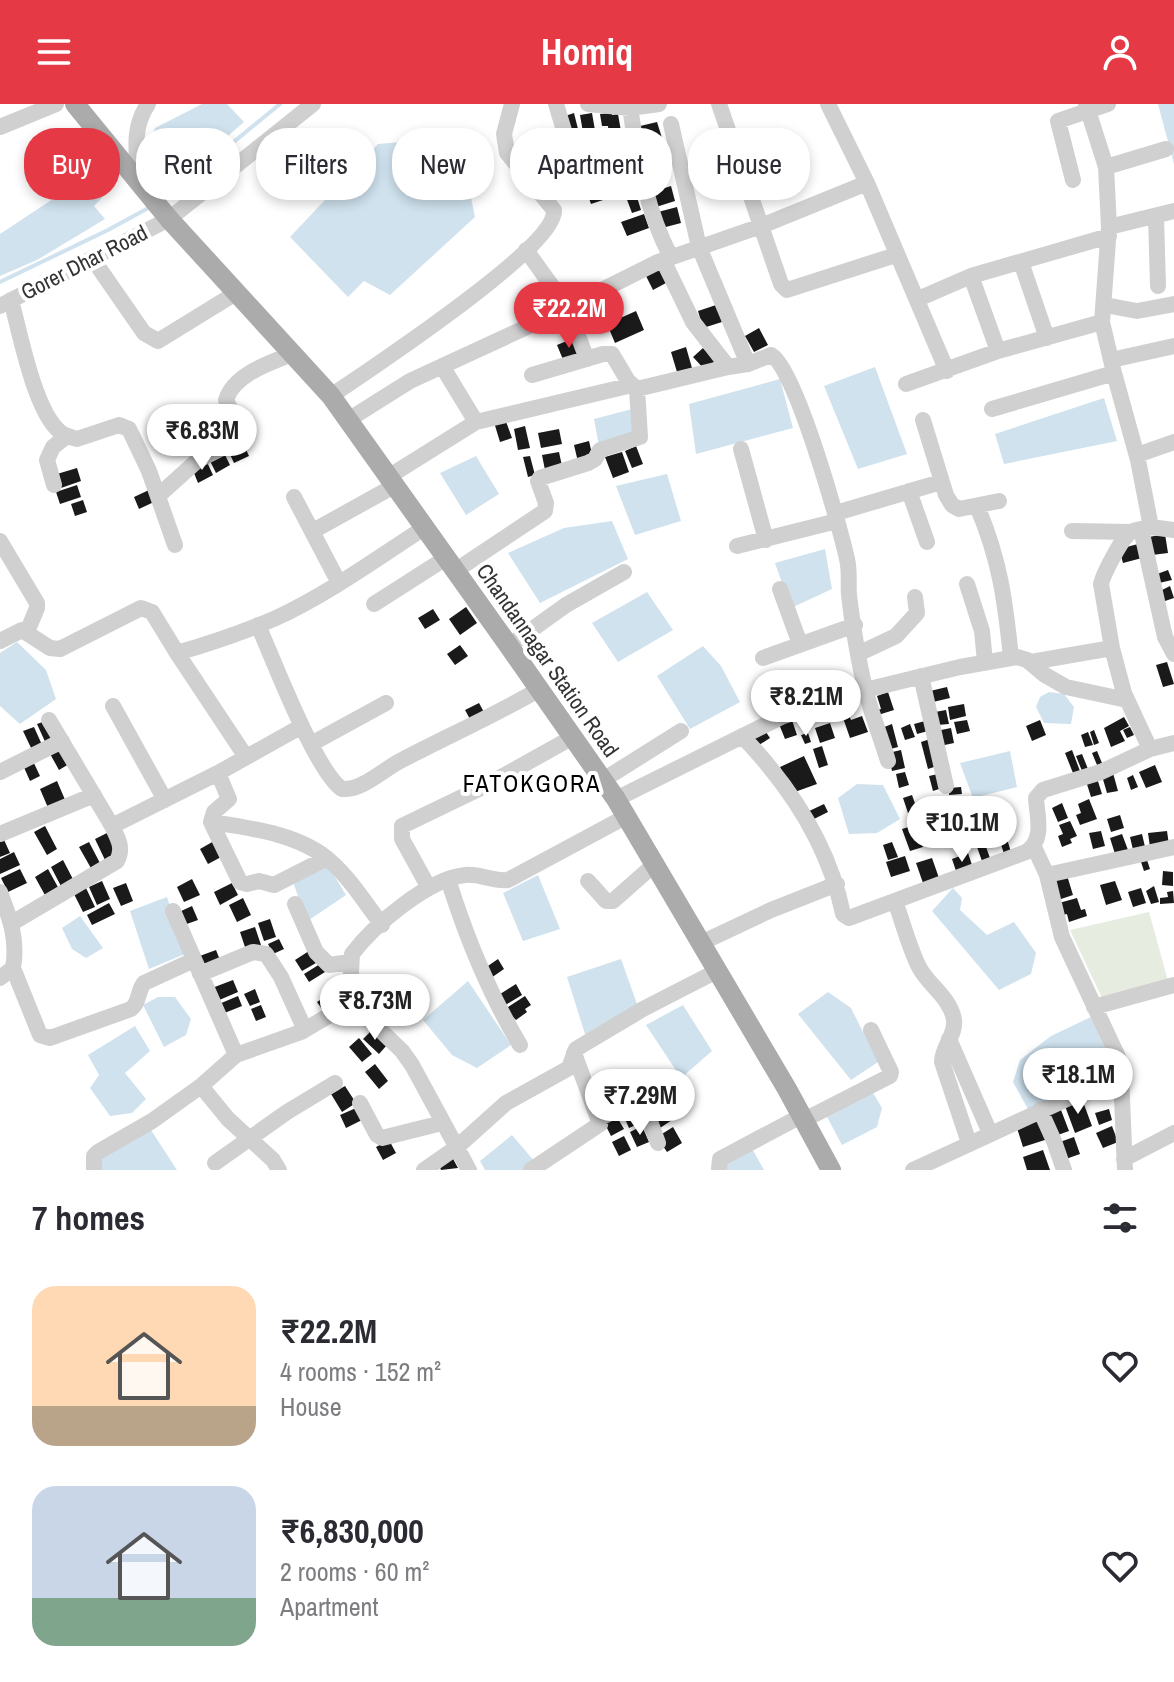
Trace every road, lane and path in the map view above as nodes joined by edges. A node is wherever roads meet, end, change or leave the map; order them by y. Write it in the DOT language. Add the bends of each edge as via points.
graph roads {
  1 [pos="56,104"];
  2 [pos="75,104"];
  3 [pos="148,104"];
  4 [pos="313,104"];
  5 [pos="512,104"];
  6 [pos="556,104"];
  7 [pos="588,104"];
  8 [pos="659,104"];
  9 [pos="719,104"];
  10 [pos="828,104"];
  11 [pos="1108,104"];
  12 [pos="1087,107"];
  13 [pos="630,108"];
  14 [pos="671,124"];
  15 [pos="0,127"];
  16 [pos="563,128"];
  17 [pos="1166,149"];
  18 [pos="1106,167"];
  19 [pos="1073,180"];
  20 [pos="867,183"];
  21 [pos="156,203"];
  22 [pos="1174,211"];
  23 [pos="1156,216"];
  24 [pos="761,226"];
  25 [pos="1109,231"];
  26 [pos="699,247"];
  27 [pos="526,250"];
  28 [pos="896,255"];
  29 [pos="92,258"];
  30 [pos="667,259"];
  31 [pos="1021,262"];
  32 [pos="971,276"];
  33 [pos="1158,286"];
  34 [pos="236,293"];
  35 [pos="918,299"];
  36 [pos="5,303"];
  37 [pos="1174,304"];
  38 [pos="567,307"];
  39 [pos="1104,313"];
  40 [pos="1047,338"];
  41 [pos="1174,346"];
  42 [pos="998,351"];
  43 [pos="292,354"];
  44 [pos="587,359"];
  45 [pos="748,364"];
  46 [pos="442,366"];
  47 [pos="728,367"];
  48 [pos="1112,367"];
  49 [pos="947,371"];
  50 [pos="532,375"];
  51 [pos="906,384"];
  52 [pos="635,387"];
  53 [pos="331,396"];
  54 [pos="992,409"];
  55 [pos="348,420"];
  56 [pos="923,420"];
  57 [pos="476,422"];
  58 [pos="67,436"];
  59 [pos="1174,442"];
  60 [pos="741,449"];
  61 [pos="1137,455"];
  62 [pos="391,481"];
  63 [pos="941,482"];
  64 [pos="54,485"];
  65 [pos="909,491"];
  66 [pos="158,496"];
  67 [pos="294,497"];
  68 [pos="999,501"];
  69 [pos="977,506"];
  70 [pos="836,517"];
  71 [pos="424,528"];
  72 [pos="1141,529"];
  73 [pos="1174,530"];
  74 [pos="313,531"];
  75 [pos="1072,531"];
  76 [pos="766,540"];
  77 [pos="0,541"];
  78 [pos="927,542"];
  79 [pos="175,545"];
  80 [pos="737,546"];
  81 [pos="450,565"];
  82 [pos="624,572"];
  83 [pos="339,583"];
  84 [pos="967,584"];
  85 [pos="780,589"];
  86 [pos="915,597"];
  87 [pos="374,604"];
  88 [pos="258,625"];
  89 [pos="855,625"];
  90 [pos="27,632"];
  91 [pos="0,641"];
  92 [pos="800,644"];
  93 [pos="509,646"];
  94 [pos="1112,648"];
  95 [pos="177,653"];
  96 [pos="860,653"];
  97 [pos="1174,654"];
  98 [pos="1011,657"];
  99 [pos="763,658"];
  100 [pos="985,662"];
  101 [pos="1031,662"];
  102 [pos="921,676"];
  103 [pos="540,689"];
  104 [pos="865,690"];
  105 [pos="1127,700"];
  106 [pos="386,703"];
  107 [pos="113,706"];
  108 [pos="49,720"];
  109 [pos="302,726"];
  110 [pos="681,731"];
  111 [pos="742,736"];
  112 [pos="573,737"];
  113 [pos="62,741"];
  114 [pos="1174,743"];
  115 [pos="311,744"];
  116 [pos="1150,749"];
  117 [pos="246,757"];
  118 [pos="888,761"];
  119 [pos="0,772"];
  120 [pos="218,773"];
  121 [pos="603,780"];
  122 [pos="946,786"];
  123 [pos="94,795"];
  124 [pos="165,800"];
  125 [pos="622,808"];
  126 [pos="211,822"];
  127 [pos="112,826"];
  128 [pos="0,834"];
  129 [pos="1034,847"];
  130 [pos="1174,847"];
  131 [pos="327,858"];
  132 [pos="656,863"];
  133 [pos="1047,875"];
  134 [pos="448,879"];
  135 [pos="588,881"];
  136 [pos="837,884"];
  137 [pos="429,888"];
  138 [pos="0,892"];
  139 [pos="895,901"];
  140 [pos="295,904"];
  141 [pos="173,911"];
  142 [pos="12,923"];
  143 [pos="382,925"];
  144 [pos="701,943"];
  145 [pos="350,962"];
  146 [pos="197,967"];
  147 [pos="717,971"];
  148 [pos="7,973"];
  149 [pos="1174,985"];
  150 [pos="348,999"];
  151 [pos="1094,1007"];
  152 [pos="305,1030"];
  153 [pos="871,1030"];
  154 [pos="949,1039"];
  155 [pos="520,1045"];
  156 [pos="574,1052"];
  157 [pos="236,1055"];
  158 [pos="1121,1074"];
  159 [pos="335,1083"];
  160 [pos="201,1086"];
  161 [pos="360,1103"];
  162 [pos="1040,1110"];
  163 [pos="600,1118"];
  164 [pos="802,1118"];
  165 [pos="442,1123"];
  166 [pos="990,1133"];
  167 [pos="1174,1133"];
  168 [pos="248,1138"];
  169 [pos="658,1143"];
  170 [pos="969,1143"];
  171 [pos="457,1147"];
  172 [pos="215,1163"];
  173 [pos="1125,1164"];
  174 [pos="94,1170"];
  175 [pos="279,1170"];
  176 [pos="424,1170"];
  177 [pos="469,1170"];
  178 [pos="531,1170"];
  179 [pos="719,1170"];
  180 [pos="831,1170"];
  181 [pos="913,1170"];
  182 [pos="1064,1170"];
  1 -- 15 [label="street"];
  2 -- 21 [label="main road, Chandannagar Station Road"];
  3 -- 21 [label="street" via="135,137"];
  4 -- 21 [label="street, Gorer Dhar Road"];
  5 -- 27 [label="street" via="504,134 507,153 554,210 552,223"];
  6 -- 16 [label="street"];
  7 -- 13 [label="street"];
  8 -- 13 [label="street"];
  9 -- 24 [label="street"];
  10 -- 20 [label="street"];
  11 -- 12 [label="street"];
  12 -- 18 [label="street"];
  12 -- 19 [label="street" via="1058,121"];
  13 -- 30 [label="street" via="643,179"];
  14 -- 26 [label="street"];
  17 -- 18 [label="street"];
  18 -- 25 [label="street"];
  20 -- 24 [label="street"];
  20 -- 28 [label="street"];
  21 -- 29 [label="street, Gorer Dhar Road"];
  21 -- 34 [label="main road, Chandannagar Station Road"];
  22 -- 23 [label="street"];
  23 -- 25 [label="street"];
  23 -- 33 [label="street"];
  24 -- 26 [label="street"];
  24 -- 28 [label="street" via="787,290"];
  25 -- 31 [label="street"];
  25 -- 39 [label="street"];
  26 -- 30 [label="street"];
  26 -- 45 [label="street"];
  27 -- 38 [label="street"];
  27 -- 53 [label="street" via="450,314"];
  28 -- 35 [label="street"];
  29 -- 34 [label="street" via="144,333 158,341"];
  29 -- 36 [label="street, Gorer Dhar Road"];
  30 -- 38 [label="street"];
  30 -- 47 [label="street" via="693,322"];
  31 -- 32 [label="street"];
  31 -- 40 [label="street"];
  32 -- 35 [label="street"];
  32 -- 42 [label="street"];
  34 -- 43 [label="main road, Chandannagar Station Road"];
  35 -- 49 [label="street"];
  36 -- 58 [label="street" via="49,419"];
  37 -- 39 [label="street"];
  38 -- 44 [label="street"];
  38 -- 46 [label="street"];
  39 -- 40 [label="street"];
  39 -- 48 [label="street"];
  40 -- 42 [label="street"];
  41 -- 48 [label="street"];
  42 -- 49 [label="street"];
  43 -- 53 [label="main road, Chandannagar Station Road"];
  43 -- 66 [label="street" via="251,373 228,394 242,438 198,460"];
  44 -- 50 [label="street"];
  44 -- 52 [label="street" via="612,354"];
  45 -- 47 [label="street"];
  45 -- 70 [label="street" via="771,355 779,360"];
  46 -- 55 [label="street"];
  46 -- 57 [label="street"];
  47 -- 52 [label="street"];
  48 -- 54 [label="street"];
  48 -- 61 [label="street"];
  49 -- 51 [label="street"];
  52 -- 57 [label="street"];
  52 -- 81 [label="street" via="640,437 600,450 588,463 540,478 545,511"];
  53 -- 55 [label="main road, Chandannagar Station Road"];
  55 -- 62 [label="main road, Chandannagar Station Road"];
  56 -- 63 [label="street"];
  57 -- 62 [label="street"];
  58 -- 64 [label="street" via="47,460"];
  58 -- 66 [label="street" via="77,439 124,426"];
  59 -- 61 [label="street"];
  60 -- 76 [label="street"];
  61 -- 72 [label="street"];
  62 -- 71 [label="main road, Chandannagar Station Road"];
  62 -- 74 [label="street"];
  63 -- 65 [label="street"];
  63 -- 69 [label="street" via="952,505"];
  65 -- 70 [label="street"];
  65 -- 78 [label="street"];
  66 -- 79 [label="street"];
  67 -- 74 [label="street"];
  68 -- 69 [label="street"];
  69 -- 98 [label="street" via="1004,591"];
  70 -- 76 [label="street"];
  70 -- 89 [label="street"];
  71 -- 81 [label="main road, Chandannagar Station Road"];
  71 -- 83 [label="street"];
  72 -- 73 [label="street"];
  72 -- 75 [label="street"];
  72 -- 94 [label="street" via="1125,536 1103,574"];
  72 -- 97 [label="street" via="1165,637"];
  74 -- 83 [label="street"];
  76 -- 80 [label="street"];
  77 -- 90 [label="street" via="37,603"];
  81 -- 87 [label="street"];
  81 -- 93 [label="main road, Chandannagar Station Road"];
  82 -- 93 [label="street"];
  83 -- 88 [label="street"];
  84 -- 100 [label="street" via="982,631"];
  85 -- 92 [label="street"];
  86 -- 96 [label="street" via="917,613 903,631"];
  88 -- 95 [label="street"];
  88 -- 109 [label="street"];
  89 -- 92 [label="street"];
  89 -- 96 [label="street"];
  90 -- 91 [label="street"];
  90 -- 95 [label="street" via="60,649 141,608 152,612"];
  92 -- 99 [label="street"];
  93 -- 103 [label="main road, Chandannagar Station Road"];
  94 -- 101 [label="street"];
  94 -- 105 [label="street"];
  95 -- 117 [label="street"];
  96 -- 104 [label="street"];
  98 -- 100 [label="street"];
  98 -- 101 [label="street"];
  100 -- 102 [label="street"];
  101 -- 105 [label="street" via="1066,687"];
  102 -- 104 [label="street"];
  102 -- 122 [label="street"];
  103 -- 112 [label="main road, Chandannagar Station Road"];
  103 -- 115 [label="street" via="347,789 334,784"];
  104 -- 111 [label="street" via="781,717"];
  104 -- 118 [label="street"];
  105 -- 116 [label="street"];
  106 -- 115 [label="street"];
  107 -- 124 [label="street"];
  108 -- 113 [label="street"];
  109 -- 115 [label="street"];
  109 -- 117 [label="street"];
  110 -- 121 [label="street"];
  111 -- 125 [label="street"];
  111 -- 136 [label="street" via="793,797"];
  112 -- 121 [label="main road, Chandannagar Station Road"];
  112 -- 137 [label="street" via="402,826 402,839"];
  113 -- 119 [label="street"];
  113 -- 123 [label="street"];
  114 -- 116 [label="street"];
  116 -- 129 [label="street" via="1038,794"];
  117 -- 120 [label="street"];
  120 -- 124 [label="street"];
  120 -- 126 [label="street" via="229,799"];
  121 -- 125 [label="main road, Chandannagar Station Road"];
  123 -- 127 [label="street"];
  123 -- 128 [label="street"];
  124 -- 127 [label="street"];
  125 -- 132 [label="main road, Chandannagar Station Road"];
  125 -- 134 [label="street" via="508,880 469,874"];
  126 -- 131 [label="street" via="277,833"];
  126 -- 131 [label="street" via="243,883 274,885"];
  127 -- 142 [label="street" via="120,843 117,861"];
  129 -- 133 [label="street"];
  129 -- 139 [label="street"];
  130 -- 133 [label="street"];
  131 -- 143 [label="street"];
  132 -- 135 [label="street" via="613,901 606,901"];
  132 -- 144 [label="main road, Chandannagar Station Road"];
  133 -- 151 [label="street" via="1062,937"];
  134 -- 137 [label="street"];
  134 -- 155 [label="street" via="494,1002"];
  136 -- 139 [label="street" via="843,914 849,918"];
  136 -- 144 [label="street"];
  137 -- 143 [label="street"];
  138 -- 142 [label="street"];
  139 -- 154 [label="street" via="919,966 953,1015"];
  140 -- 145 [label="street" via="320,958 329,965"];
  141 -- 146 [label="street"];
  142 -- 148 [label="street" via="16,951"];
  143 -- 145 [label="street" via="359,945"];
  144 -- 147 [label="main road, Chandannagar Station Road"];
  145 -- 150 [label="street"];
  146 -- 148 [label="street" via="144,983 131,1009 50,1038 40,1035"];
  146 -- 152 [label="street" via="261,951 270,958"];
  146 -- 157 [label="street"];
  147 -- 156 [label="street"];
  147 -- 164 [label="main road, Chandannagar Station Road"];
  149 -- 151 [label="street"];
  150 -- 152 [label="street"];
  150 -- 165 [label="street" via="402,1051"];
  151 -- 158 [label="street"];
  152 -- 157 [label="street"];
  153 -- 164 [label="street" via="890,1076"];
  154 -- 166 [label="street"];
  154 -- 170 [label="street" via="942,1062"];
  156 -- 163 [label="street"];
  156 -- 171 [label="street" via="569,1068 506,1103"];
  157 -- 160 [label="street"];
  158 -- 162 [label="street"];
  158 -- 173 [label="street"];
  159 -- 168 [label="street"];
  160 -- 168 [label="street"];
  160 -- 174 [label="street" via="98,1152"];
  161 -- 165 [label="street" via="382,1138"];
  162 -- 166 [label="street"];
  162 -- 182 [label="street"];
  163 -- 169 [label="street" via="639,1102"];
  163 -- 178 [label="street" via="597,1127"];
  164 -- 179 [label="street" via="720,1159"];
  164 -- 180 [label="main road, Chandannagar Station Road"];
  165 -- 171 [label="street"];
  166 -- 170 [label="street"];
  167 -- 173 [label="street"];
  168 -- 172 [label="street"];
  168 -- 175 [label="street"];
  170 -- 181 [label="street"];
  171 -- 176 [label="street"];
  171 -- 177 [label="street"];
}
